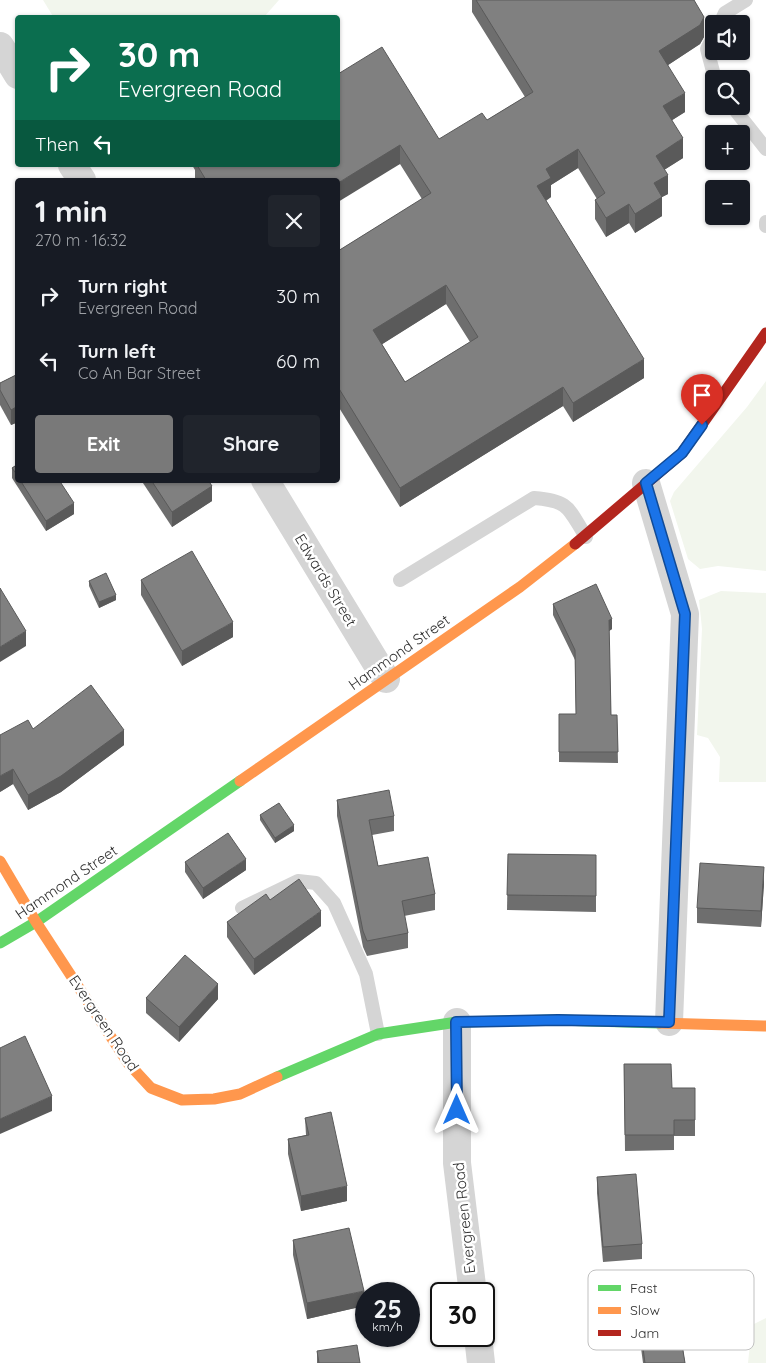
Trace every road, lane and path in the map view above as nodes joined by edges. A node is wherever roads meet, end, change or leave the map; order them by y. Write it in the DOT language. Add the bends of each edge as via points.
graph roads {
  1 [pos="746,0"];
  2 [pos="724,15"];
  3 [pos="0,46"];
  4 [pos="15,70"];
  5 [pos="739,115"];
  6 [pos="766,149"];
  7 [pos="73,167"];
  8 [pos="81,178"];
  9 [pos="766,222"];
  10 [pos="766,226"];
  11 [pos="766,333"];
  12 [pos="267,483"];
  13 [pos="646,483"];
  14 [pos="586,536"];
  15 [pos="400,580"];
  16 [pos="386,679"];
  17 [pos="0,861"];
  18 [pos="242,908"];
  19 [pos="36,922"];
  20 [pos="0,943"];
  21 [pos="456,1022"];
  22 [pos="669,1022"];
  23 [pos="766,1026"];
  24 [pos="378,1034"];
  25 [pos="472,1282"];
  26 [pos="479,1347"];
  27 [pos="481,1363"];
  1 -- 2 [label="lane"];
  3 -- 4 [label="street"];
  5 -- 6 [label="lane"];
  7 -- 8 [label="street"];
  9 -- 10 [label="lane"];
  11 -- 13 [label="street, Hammond Street" via="682,453"];
  12 -- 16 [label="street, Edwards Street"];
  13 -- 14 [label="street, Hammond Street"];
  13 -- 22 [label="street" via="685,614"];
  14 -- 15 [label="lane" via="567,507 555,499 534,498"];
  14 -- 16 [label="street, Hammond Street" via="520,587"];
  16 -- 19 [label="street, Hammond Street"];
  17 -- 19 [label="street, Evergreen Road"];
  18 -- 24 [label="lane" via="298,881 316,883 334,904 366,974"];
  19 -- 20 [label="street, Hammond Street"];
  19 -- 24 [label="street, Evergreen Road" via="128,1064 151,1088 182,1100 240,1094"];
  21 -- 22 [label="street, Evergreen Road"];
  21 -- 24 [label="street, Evergreen Road"];
  21 -- 25 [label="street, Evergreen Road" via="457,1163"];
  22 -- 23 [label="street, Evergreen Road"];
  26 -- 27 [label="street"];
}
